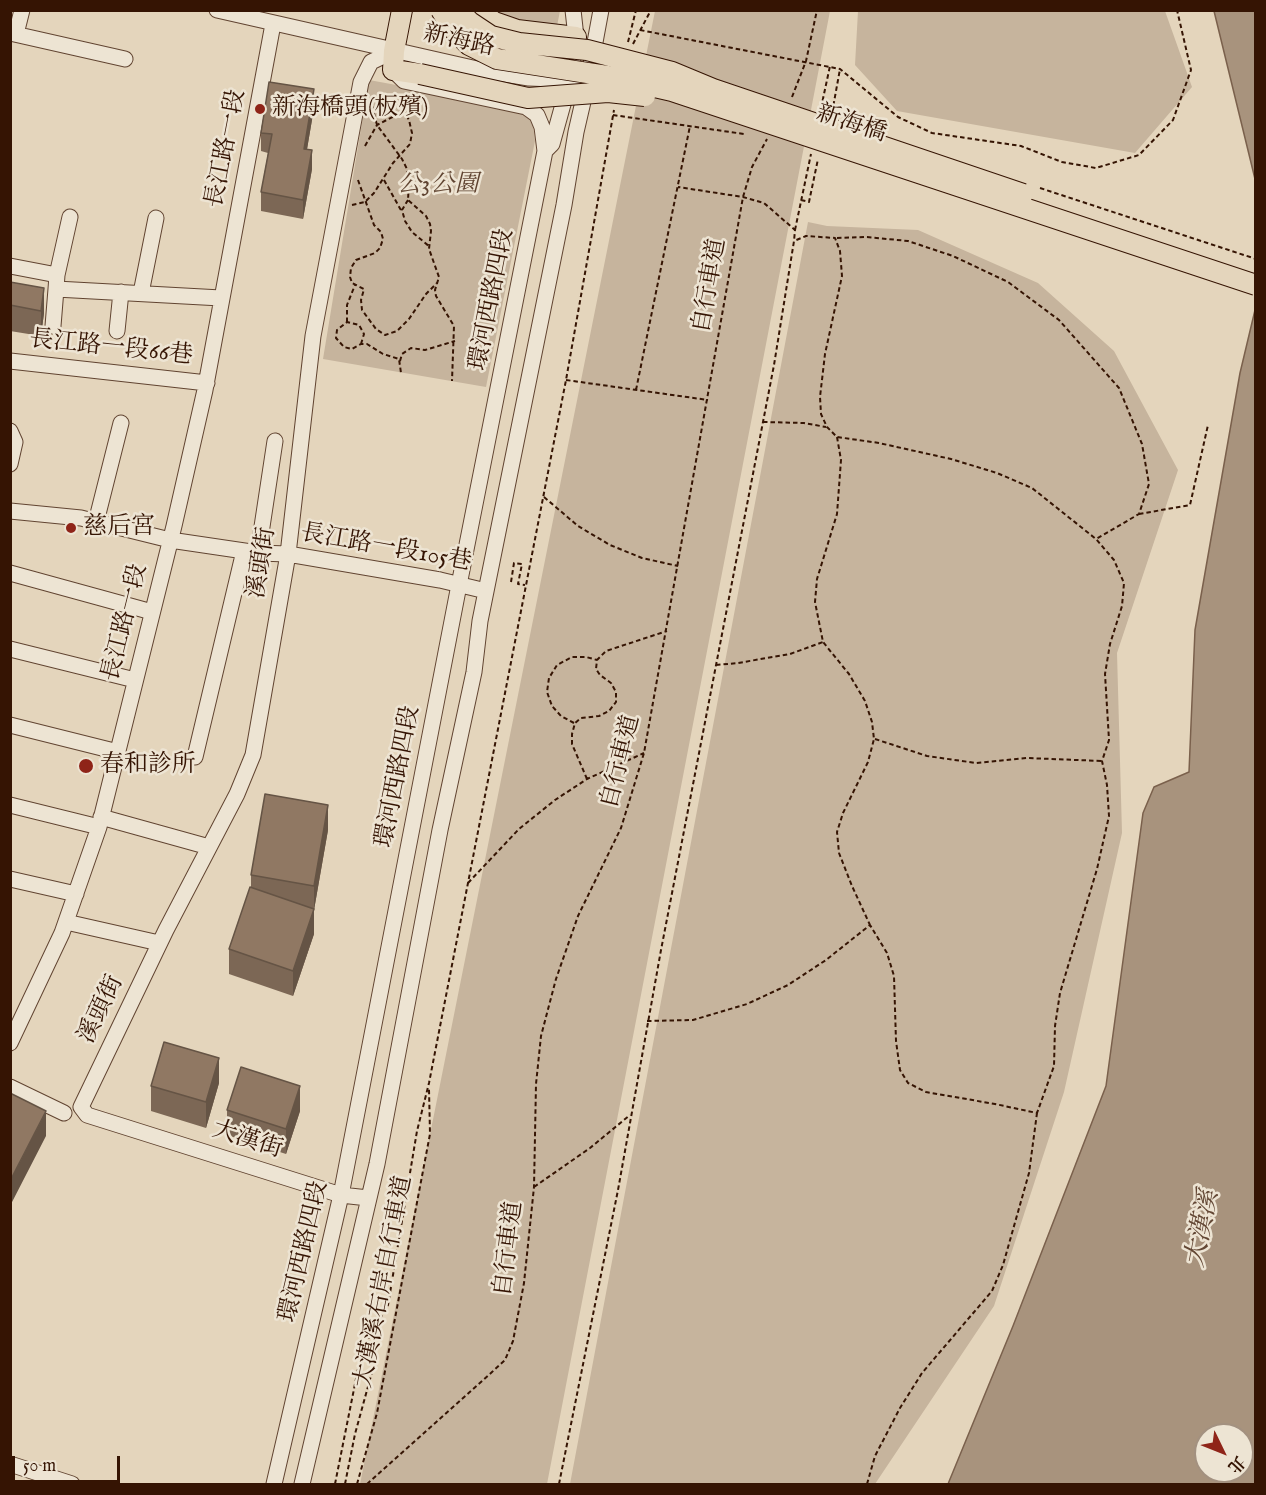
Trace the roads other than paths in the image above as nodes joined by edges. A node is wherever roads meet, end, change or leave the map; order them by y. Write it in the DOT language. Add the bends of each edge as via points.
graph roads {
  1 [pos="22,10"];
  2 [pos="217,10"];
  3 [pos="402,10"];
  4 [pos="441,10"];
  5 [pos="458,10"];
  6 [pos="479,10"];
  7 [pos="573,10"];
  8 [pos="600,11"];
  9 [pos="273,24"];
  10 [pos="13,34"];
  11 [pos="576,37"];
  12 [pos="125,59"];
  13 [pos="394,61"];
  14 [pos="570,80"];
  15 [pos="588,80"];
  16 [pos="710,105"];
  17 [pos="545,151"];
  18 [pos="70,217"];
  19 [pos="156,218"];
  20 [pos="10,266"];
  21 [pos="1256,272"];
  22 [pos="57,282"];
  23 [pos="1256,285"];
  24 [pos="121,292"];
  25 [pos="141,293"];
  26 [pos="221,298"];
  27 [pos="53,326"];
  28 [pos="117,331"];
  29 [pos="10,361"];
  30 [pos="207,383"];
  31 [pos="121,423"];
  32 [pos="10,431"];
  33 [pos="275,441"];
  34 [pos="10,464"];
  35 [pos="10,511"];
  36 [pos="96,522"];
  37 [pos="170,540"];
  38 [pos="251,552"];
  39 [pos="288,554"];
  40 [pos="10,573"];
  41 [pos="459,585"];
  42 [pos="486,591"];
  43 [pos="152,612"];
  44 [pos="10,649"];
  45 [pos="135,680"];
  46 [pos="10,725"];
  47 [pos="118,752"];
  48 [pos="195,757"];
  49 [pos="10,805"];
  50 [pos="100,822"];
  51 [pos="209,848"];
  52 [pos="10,879"];
  53 [pos="76,894"];
  54 [pos="66,922"];
  55 [pos="159,943"];
  56 [pos="10,1043"];
  57 [pos="10,1088"];
  58 [pos="64,1113"];
  59 [pos="112,1122"];
  60 [pos="341,1195"];
  61 [pos="368,1198"];
  62 [pos="10,1464"];
  63 [pos="72,1485"];
  64 [pos="274,1485"];
  65 [pos="302,1485"];
  1 -- 10 [label="street"];
  2 -- 9 [label="street, 新海路"];
  3 -- 13 [label="main road"];
  4 -- 16 [label="main road, 新海橋, bridge" via="451,27 470,45 497,59 629,81"];
  5 -- 21 [label="main road, 新海橋, bridge" via="491,36 587,50 672,72 761,106"];
  6 -- 11 [label="main road" via="494,22 517,30"];
  7 -- 11 [label="street, 環河西路四段"];
  8 -- 15 [label="street, 環河西路四段"];
  9 -- 13 [label="street, 新海路"];
  9 -- 26 [label="street, 長江路一段"];
  10 -- 12 [label="street"];
  11 -- 14 [label="street, 環河西路四段"];
  13 -- 14 [label="street, 新海路"];
  13 -- 16 [label="main road, bridge" via="415,83 528,98 608,92"];
  13 -- 17 [label="street" via="404,81 526,107 540,121"];
  13 -- 39 [label="street, 溪頭街" via="371,62 361,82 313,336"];
  14 -- 15 [label="street, 新海路"];
  14 -- 17 [label="street, 環河西路四段" via="552,144"];
  15 -- 42 [label="street, 環河西路四段"];
  16 -- 23 [label="main road, 新海橋, bridge"];
  17 -- 41 [label="street, 環河西路四段"];
  18 -- 22 [label="street"];
  19 -- 25 [label="street"];
  20 -- 22 [label="street"];
  22 -- 24 [label="street"];
  22 -- 27 [label="street"];
  24 -- 25 [label="street"];
  24 -- 28 [label="street"];
  25 -- 26 [label="street"];
  26 -- 30 [label="street, 長江路一段"];
  29 -- 30 [label="street, 長江路一段66巷"];
  30 -- 37 [label="street, 長江路一段"];
  31 -- 36 [label="street"];
  32 -- 34 [label="street" via="15,442"];
  33 -- 38 [label="street"];
  35 -- 36 [label="street, 長江路一段105巷"];
  36 -- 37 [label="street, 長江路一段105巷"];
  37 -- 38 [label="street, 長江路一段105巷"];
  37 -- 43 [label="street, 長江路一段"];
  38 -- 39 [label="street, 長江路一段105巷"];
  38 -- 48 [label="street"];
  39 -- 41 [label="street, 長江路一段105巷"];
  39 -- 51 [label="street, 溪頭街" via="253,755"];
  40 -- 43 [label="street"];
  41 -- 42 [label="street, 長江路一段105巷"];
  41 -- 60 [label="street, 環河西路四段"];
  42 -- 61 [label="street, 環河西路四段" via="474,672"];
  43 -- 45 [label="street, 長江路一段"];
  44 -- 45 [label="street"];
  45 -- 47 [label="street, 長江路一段"];
  46 -- 47 [label="street"];
  47 -- 50 [label="street, 長江路一段"];
  49 -- 50 [label="street"];
  50 -- 51 [label="street"];
  50 -- 53 [label="street, 長江路一段"];
  51 -- 55 [label="street, 溪頭街"];
  52 -- 53 [label="street"];
  53 -- 54 [label="street, 長江路一段"];
  54 -- 55 [label="street"];
  54 -- 56 [label="street, 長江路一段"];
  55 -- 59 [label="street, 溪頭街" via="81,1107 87,1115"];
  57 -- 58 [label="street"];
  59 -- 60 [label="street, 大漢街"];
  60 -- 61 [label="street, 大漢街"];
  60 -- 64 [label="street, 環河西路四段"];
  61 -- 65 [label="street, 環河西路四段"];
  62 -- 63 [label="street"];
}
